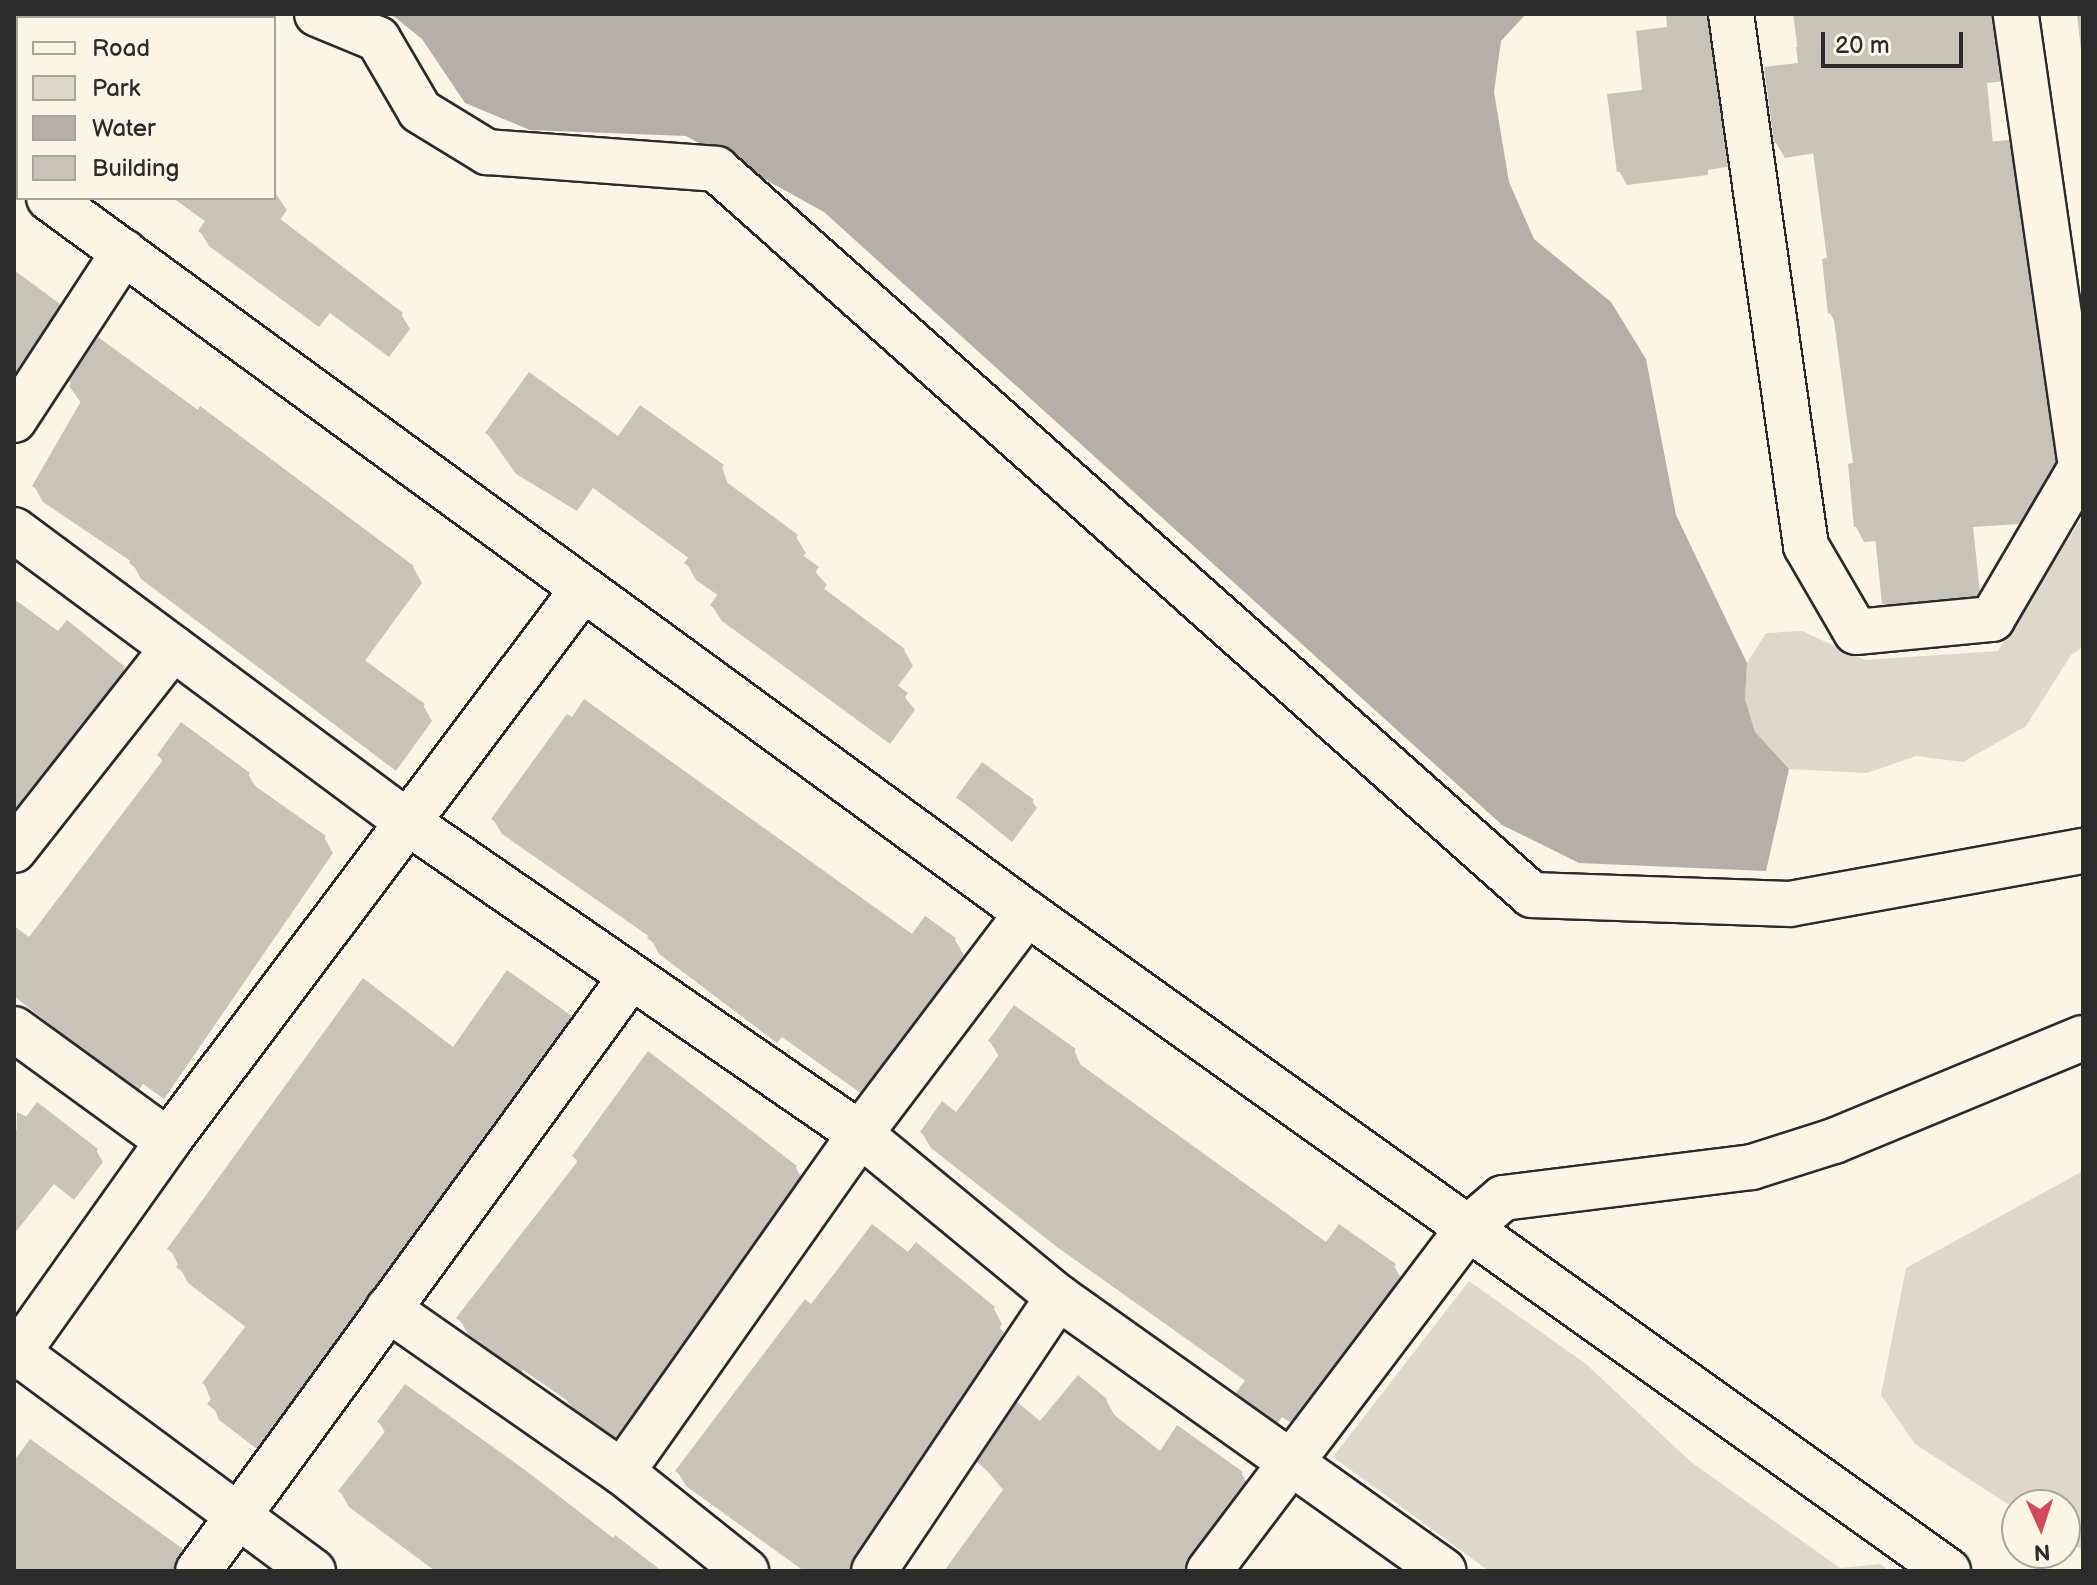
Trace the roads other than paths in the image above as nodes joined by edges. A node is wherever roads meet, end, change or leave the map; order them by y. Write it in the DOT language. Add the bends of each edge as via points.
graph roads {
  1 [pos="317,14"];
  2 [pos="1731,14"];
  3 [pos="2016,14"];
  4 [pos="52,200"];
  5 [pos="124,252"];
  6 [pos="14,420"];
  7 [pos="14,530"];
  8 [pos="583,589"];
  9 [pos="173,648"];
  10 [pos="406,821"];
  11 [pos="14,850"];
  12 [pos="2083,851"];
  13 [pos="1027,913"];
  14 [pos="631,977"];
  15 [pos="14,1029"];
  16 [pos="2083,1038"];
  17 [pos="860,1134"];
  18 [pos="168,1141"];
  19 [pos="1468,1228"];
  20 [pos="1058,1297"];
  21 [pos="388,1309"];
  22 [pos="15,1354"];
  23 [pos="1289,1460"];
  24 [pos="622,1472"];
  25 [pos="239,1515"];
  26 [pos="198,1571"];
  27 [pos="313,1571"];
  28 [pos="746,1571"];
  29 [pos="874,1571"];
  30 [pos="1209,1571"];
  31 [pos="1443,1571"];
  32 [pos="1948,1571"];
  1 -- 12 [label="street" via="378,39 420,111 487,152 716,169 1532,895 1790,904"];
  2 -- 3 [label="street" via="1806,546 1856,632 1992,619 2081,467"];
  4 -- 5 [label="street"];
  5 -- 6 [label="street"];
  5 -- 8 [label="street"];
  7 -- 9 [label="street"];
  8 -- 10 [label="street"];
  8 -- 13 [label="street"];
  9 -- 10 [label="street"];
  9 -- 11 [label="street"];
  10 -- 14 [label="street"];
  10 -- 18 [label="street"];
  13 -- 17 [label="street"];
  13 -- 19 [label="street"];
  14 -- 17 [label="street"];
  14 -- 21 [label="street"];
  15 -- 18 [label="street"];
  16 -- 19 [label="street" via="1834,1141 1752,1167 1503,1198"];
  17 -- 20 [label="street"];
  17 -- 24 [label="street"];
  18 -- 22 [label="street"];
  19 -- 23 [label="street"];
  19 -- 32 [label="street"];
  20 -- 23 [label="street"];
  20 -- 29 [label="street"];
  21 -- 24 [label="street"];
  21 -- 25 [label="street"];
  22 -- 25 [label="street"];
  23 -- 30 [label="street"];
  23 -- 31 [label="street"];
  24 -- 28 [label="street"];
  25 -- 26 [label="street"];
  25 -- 27 [label="street"];
}
